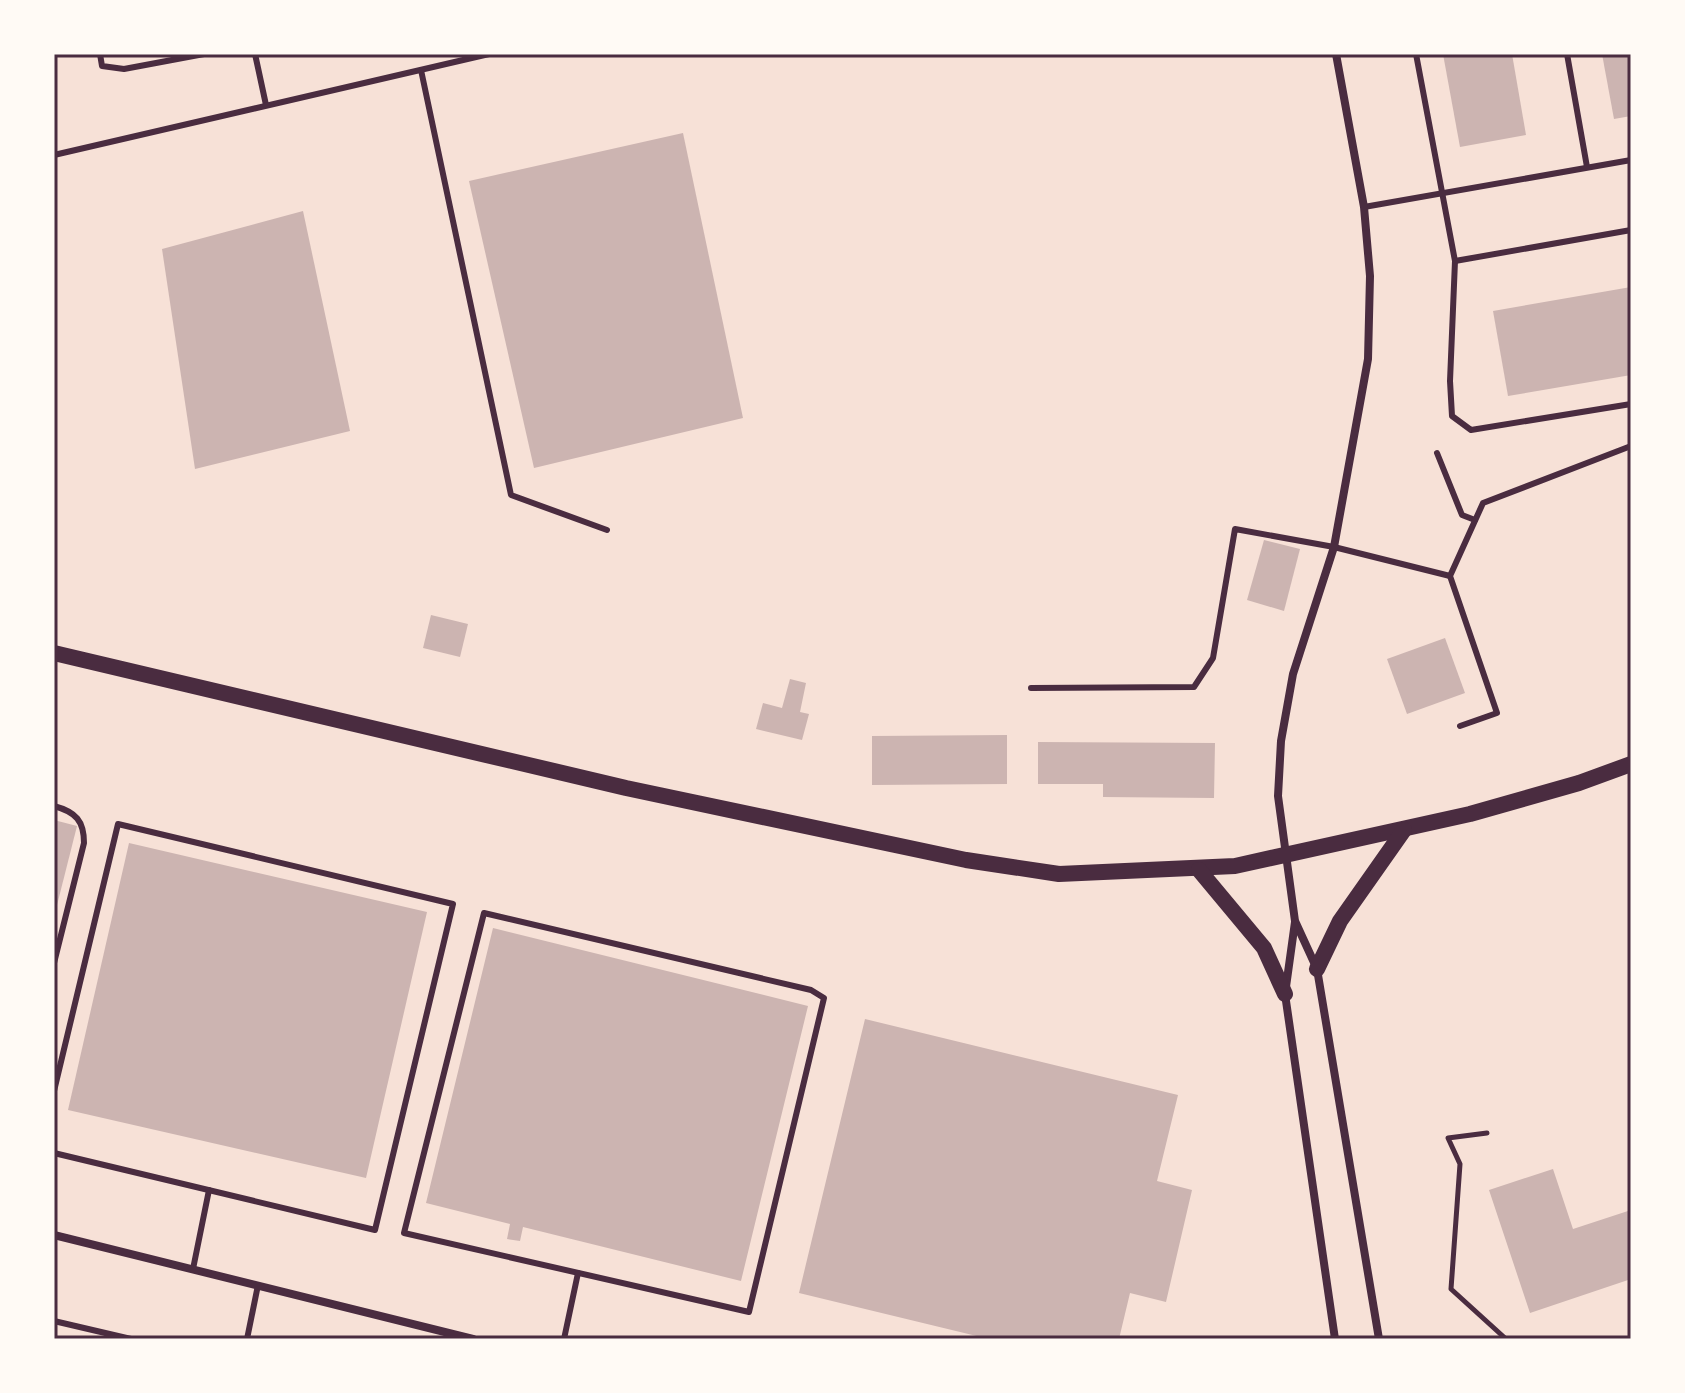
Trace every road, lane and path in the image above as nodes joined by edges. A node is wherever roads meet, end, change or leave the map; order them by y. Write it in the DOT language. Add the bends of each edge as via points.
graph roads {
  1 [pos="100,54"];
  2 [pos="204,54"];
  3 [pos="255,54"];
  4 [pos="489,54"];
  5 [pos="1336,54"];
  6 [pos="1416,54"];
  7 [pos="1567,54"];
  8 [pos="421,70"];
  9 [pos="266,105"];
  10 [pos="54,155"];
  11 [pos="1631,160"];
  12 [pos="1587,167"];
  13 [pos="1439,193"];
  14 [pos="1364,207"];
  15 [pos="1631,230"];
  16 [pos="1455,261"];
  17 [pos="1631,404"];
  18 [pos="1631,446"];
  19 [pos="1437,453"];
  20 [pos="1475,520"];
  21 [pos="607,530"];
  22 [pos="1334,547"];
  23 [pos="1450,576"];
  24 [pos="54,653"];
  25 [pos="1031,688"];
  26 [pos="1460,726"];
  27 [pos="1631,764"];
  28 [pos="54,806"];
  29 [pos="1404,830"];
  30 [pos="1286,856"];
  31 [pos="1199,870"];
  32 [pos="1295,921"];
  33 [pos="54,963"];
  34 [pos="1317,969"];
  35 [pos="1285,994"];
  36 [pos="54,1091"];
  37 [pos="1487,1133"];
  38 [pos="54,1153"];
  39 [pos="209,1190"];
  40 [pos="54,1235"];
  41 [pos="193,1269"];
  42 [pos="578,1273"];
  43 [pos="258,1285"];
  44 [pos="54,1321"];
  45 [pos="131,1339"];
  46 [pos="247,1339"];
  47 [pos="473,1339"];
  48 [pos="564,1339"];
  49 [pos="1335,1339"];
  50 [pos="1379,1339"];
  51 [pos="1506,1339"];
  1 -- 2 [label="lane" via="102,66 124,69"];
  3 -- 9 [label="lane"];
  4 -- 8 [label="lane"];
  5 -- 14 [label="street"];
  6 -- 13 [label="lane"];
  7 -- 12 [label="lane"];
  8 -- 9 [label="lane"];
  8 -- 21 [label="lane" via="511,495"];
  9 -- 10 [label="lane"];
  11 -- 12 [label="lane"];
  12 -- 13 [label="lane"];
  13 -- 14 [label="lane"];
  13 -- 16 [label="lane"];
  14 -- 22 [label="street" via="1370,267 1368,359"];
  15 -- 16 [label="lane"];
  16 -- 17 [label="lane" via="1452,416 1471,430"];
  18 -- 20 [label="lane" via="1483,503"];
  19 -- 20 [label="lane" via="1462,515"];
  20 -- 23 [label="lane"];
  22 -- 23 [label="lane"];
  22 -- 25 [label="lane" via="1235,529 1213,658 1194,687"];
  22 -- 30 [label="street" via="1293,674 1281,741 1278,796"];
  23 -- 26 [label="lane" via="1497,713"];
  24 -- 31 [label="main road" via="626,788 966,860 1059,874"];
  27 -- 29 [label="main road"];
  28 -- 33 [label="lane" via="78,816 84,827 82,857"];
  29 -- 30 [label="main road"];
  29 -- 34 [label="main road" via="1340,921"];
  30 -- 31 [label="main road"];
  30 -- 32 [label="street"];
  31 -- 35 [label="main road" via="1264,948"];
  32 -- 34 [label="street"];
  32 -- 35 [label="street"];
  34 -- 50 [label="street"];
  35 -- 49 [label="street"];
  36 -- 39 [label="lane" via="118,824 453,904 375,1230"];
  37 -- 51 [label="path" via="1448,1138 1460,1164 1451,1289"];
  38 -- 39 [label="lane"];
  39 -- 41 [label="lane"];
  40 -- 41 [label="street"];
  41 -- 43 [label="street"];
  42 -- 42 [label="lane" via="404,1233 484,913 811,990 824,998 749,1312"];
  42 -- 48 [label="lane"];
  43 -- 46 [label="lane"];
  43 -- 47 [label="street"];
  44 -- 45 [label="lane"];
}
